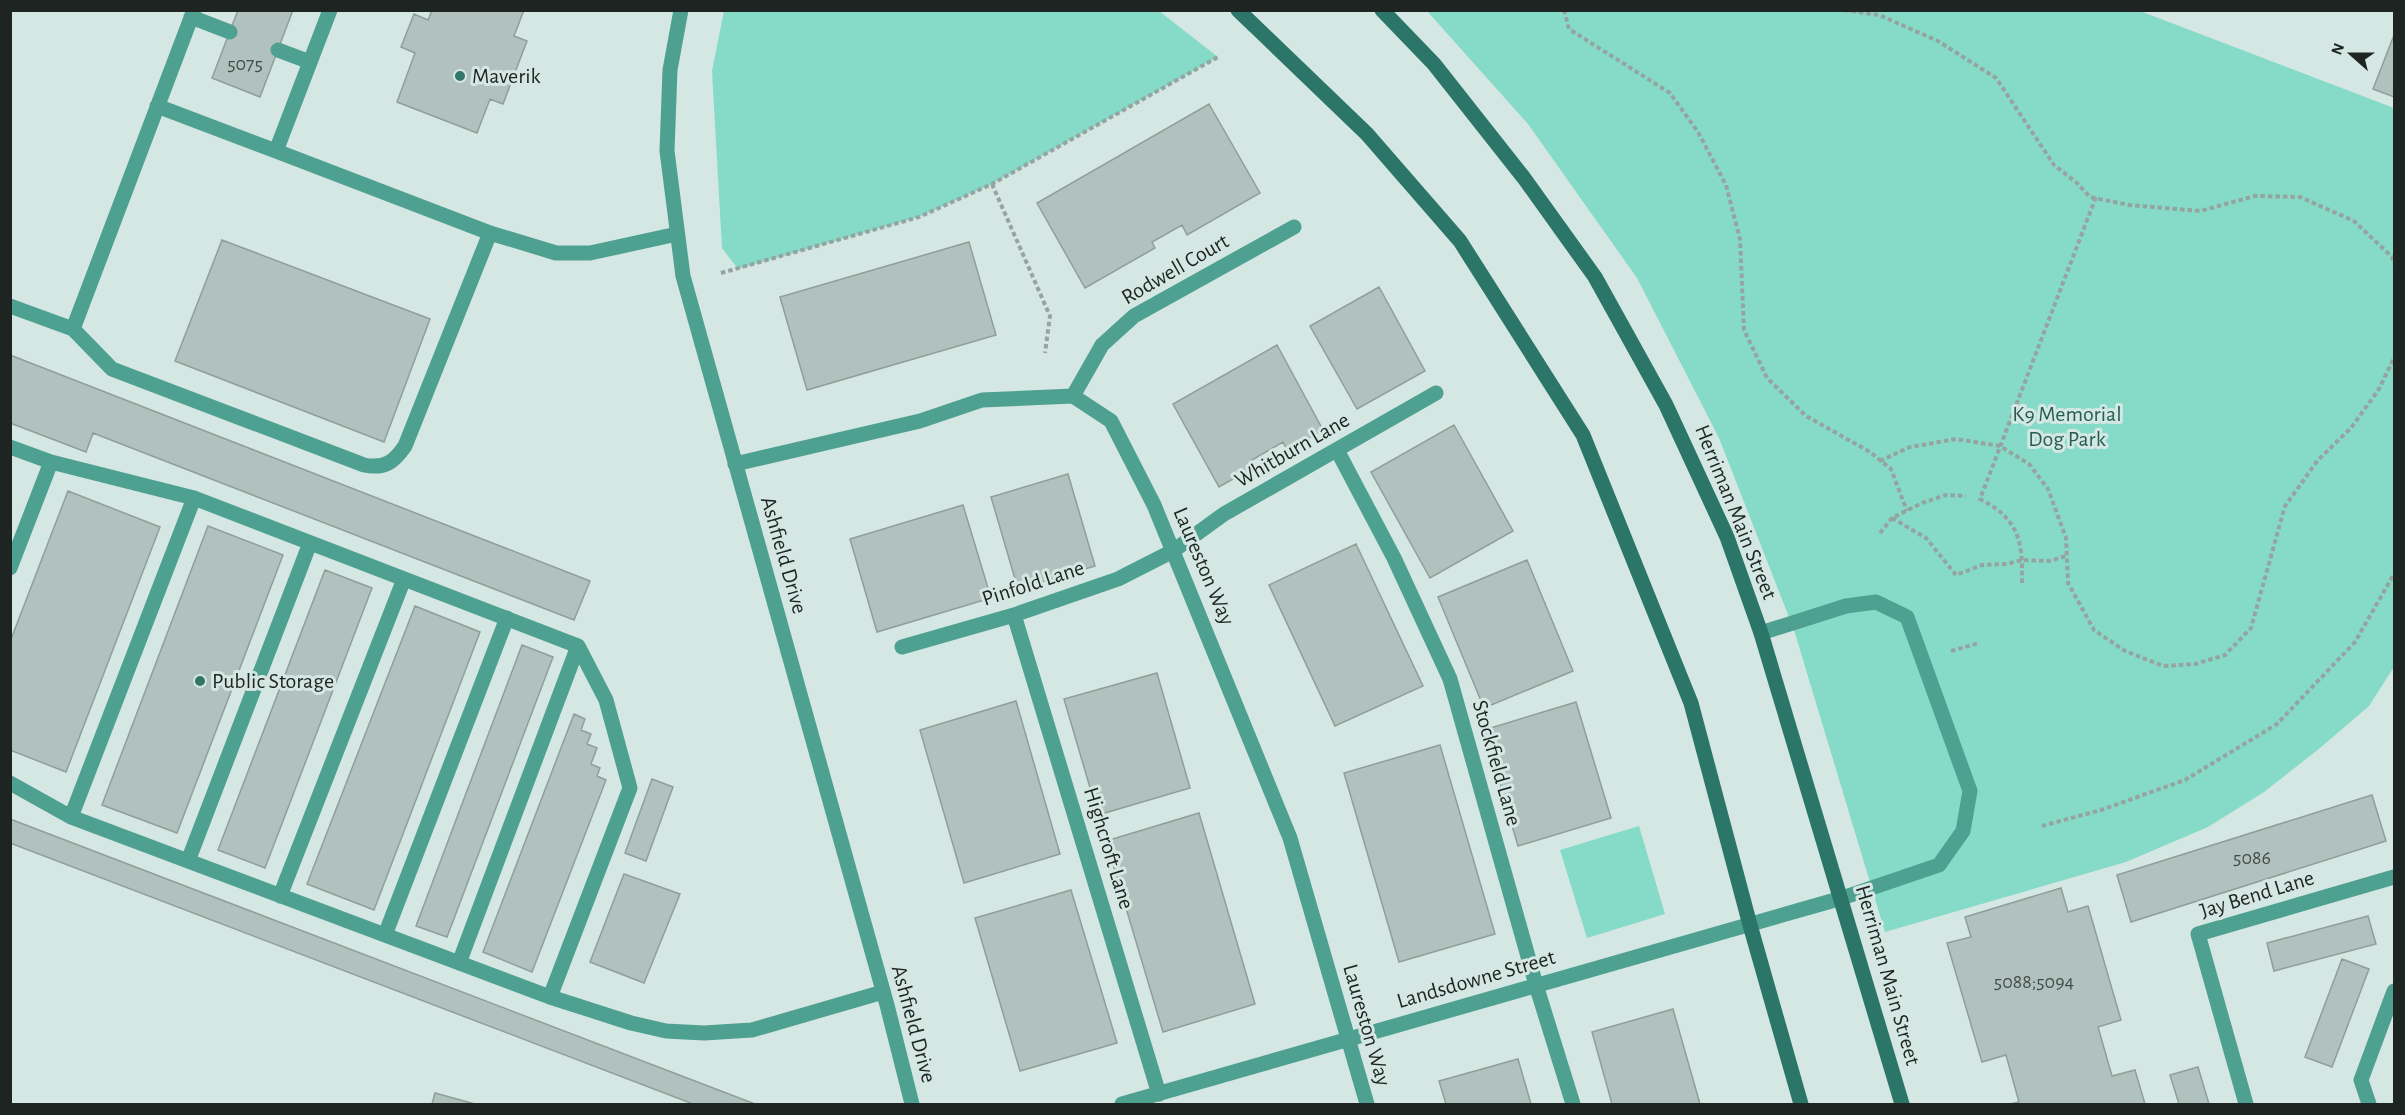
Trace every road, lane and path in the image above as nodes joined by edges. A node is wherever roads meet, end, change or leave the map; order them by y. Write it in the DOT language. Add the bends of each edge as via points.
graph roads {
  1 [pos="681,10"];
  2 [pos="1238,10"];
  3 [pos="1382,10"];
  4 [pos="1564,10"];
  5 [pos="1844,10"];
  6 [pos="328,11"];
  7 [pos="193,14"];
  8 [pos="230,32"];
  9 [pos="278,50"];
  10 [pos="1218,57"];
  11 [pos="310,62"];
  12 [pos="157,106"];
  13 [pos="276,151"];
  14 [pos="992,184"];
  15 [pos="2096,197"];
  16 [pos="1294,227"];
  17 [pos="490,233"];
  18 [pos="677,234"];
  19 [pos="2394,264"];
  20 [pos="720,273"];
  21 [pos="10,306"];
  22 [pos="73,329"];
  23 [pos="1045,353"];
  24 [pos="2394,358"];
  25 [pos="1436,393"];
  26 [pos="1073,396"];
  27 [pos="2000,446"];
  28 [pos="10,447"];
  29 [pos="1337,450"];
  30 [pos="1880,461"];
  31 [pos="51,462"];
  32 [pos="735,464"];
  33 [pos="1966,496"];
  34 [pos="194,498"];
  35 [pos="1908,511"];
  36 [pos="1892,518"];
  37 [pos="1881,533"];
  38 [pos="310,543"];
  39 [pos="1173,550"];
  40 [pos="2066,556"];
  41 [pos="2022,560"];
  42 [pos="10,568"];
  43 [pos="2394,574"];
  44 [pos="404,579"];
  45 [pos="2022,583"];
  46 [pos="1014,615"];
  47 [pos="507,618"];
  48 [pos="1761,633"];
  49 [pos="578,646"];
  50 [pos="902,646"];
  51 [pos="10,783"];
  52 [pos="71,817"];
  53 [pos="2042,826"];
  54 [pos="188,861"];
  55 [pos="2394,876"];
  56 [pos="280,896"];
  57 [pos="1842,898"];
  58 [pos="1750,926"];
  59 [pos="385,935"];
  60 [pos="459,963"];
  61 [pos="1536,985"];
  62 [pos="2394,991"];
  63 [pos="883,992"];
  64 [pos="550,997"];
  65 [pos="1347,1040"];
  66 [pos="1159,1094"];
  67 [pos="912,1104"];
  68 [pos="1122,1104"];
  69 [pos="1367,1104"];
  70 [pos="1573,1104"];
  71 [pos="1801,1104"];
  72 [pos="1902,1104"];
  73 [pos="2246,1104"];
  74 [pos="2369,1104"];
  1 -- 18 [label="street, Ashfield Drive" via="670,70 667,151"];
  2 -- 58 [label="main road" via="1367,134 1460,241 1583,435 1691,703"];
  3 -- 48 [label="main road, Herriman Main Street" via="1441,73 1595,277 1666,405 1727,537"];
  4 -- 30 [label="path" via="1569,29 1670,93 1698,132 1726,185 1740,239 1744,330 1767,378 1806,416"];
  5 -- 15 [label="path" via="1879,15 1938,41 1996,78 2054,165"];
  6 -- 11 [label="street"];
  7 -- 8 [label="street"];
  7 -- 12 [label="street"];
  9 -- 11 [label="street"];
  10 -- 14 [label="path"];
  11 -- 13 [label="street"];
  12 -- 13 [label="street"];
  12 -- 22 [label="street"];
  13 -- 17 [label="street"];
  14 -- 20 [label="path" via="919,217"];
  14 -- 23 [label="path" via="1050,316"];
  15 -- 19 [label="path" via="2129,205 2200,211 2255,196 2300,197 2354,221 2392,257"];
  15 -- 27 [label="path"];
  16 -- 26 [label="street, Rodwell Court" via="1134,316 1102,345"];
  17 -- 18 [label="street" via="556,253 573,254"];
  17 -- 22 [label="street" via="405,446 384,467 364,465 112,369"];
  18 -- 32 [label="street, Ashfield Drive" via="683,276"];
  21 -- 22 [label="street"];
  24 -- 40 [label="path" via="2379,389 2351,428 2318,460 2285,506 2252,628 2225,655 2195,664 2163,666 2125,651 2094,630 2068,583"];
  25 -- 29 [label="street, Whitburn Lane"];
  26 -- 32 [label="street" via="982,400 920,421"];
  26 -- 39 [label="street, Laureston Way" via="1111,421"];
  27 -- 30 [label="path" via="1956,439 1910,447"];
  27 -- 40 [label="path" via="2029,464 2048,489 2066,538"];
  27 -- 41 [label="path" via="1980,499 1997,508 2016,529"];
  28 -- 31 [label="street"];
  29 -- 39 [label="street, Whitburn Lane" via="1224,514"];
  29 -- 61 [label="street, Stockfield Lane" via="1394,558 1450,680"];
  30 -- 35 [label="path" via="1891,469"];
  31 -- 34 [label="street"];
  31 -- 42 [label="street"];
  32 -- 63 [label="street, Ashfield Drive"];
  33 -- 35 [label="path" via="1946,495"];
  34 -- 38 [label="street"];
  34 -- 52 [label="street"];
  35 -- 36 [label="path"];
  36 -- 37 [label="path"];
  36 -- 41 [label="path" via="1926,538 1956,575 1982,565"];
  38 -- 44 [label="street"];
  38 -- 54 [label="street"];
  39 -- 46 [label="street, Pinfold Lane" via="1118,579"];
  39 -- 65 [label="street, Laureston Way" via="1290,838"];
  40 -- 41 [label="path" via="2049,561"];
  41 -- 45 [label="path"];
  43 -- 53 [label="path" via="2355,642 2277,724 2185,780"];
  44 -- 47 [label="street"];
  44 -- 56 [label="street"];
  46 -- 50 [label="street, Pinfold Lane"];
  46 -- 66 [label="street, Highcroft Lane"];
  47 -- 49 [label="street"];
  47 -- 59 [label="street"];
  48 -- 57 [label="main road, Herriman Main Street"];
  48 -- 57 [label="street, Landsdowne Street" via="1846,606 1876,602 1906,617 1970,791 1963,831 1939,865"];
  49 -- 60 [label="street"];
  49 -- 64 [label="street" via="606,700 630,788"];
  51 -- 52 [label="street"];
  52 -- 54 [label="street"];
  54 -- 56 [label="street"];
  55 -- 73 [label="street, Jay Bend Lane" via="2198,934"];
  56 -- 59 [label="street"];
  57 -- 58 [label="street, Landsdowne Street"];
  57 -- 72 [label="main road, Herriman Main Street"];
  58 -- 61 [label="street, Landsdowne Street"];
  58 -- 71 [label="main road"];
  59 -- 60 [label="street"];
  60 -- 64 [label="street"];
  61 -- 65 [label="street, Landsdowne Street"];
  61 -- 70 [label="street, Stockfield Lane"];
  62 -- 74 [label="street" via="2361,1080"];
  63 -- 64 [label="street" via="752,1030 704,1033 666,1031 631,1023"];
  63 -- 67 [label="street, Ashfield Drive"];
  65 -- 66 [label="street, Landsdowne Street"];
  65 -- 69 [label="street, Laureston Way"];
  66 -- 68 [label="street, Landsdowne Street"];
}
